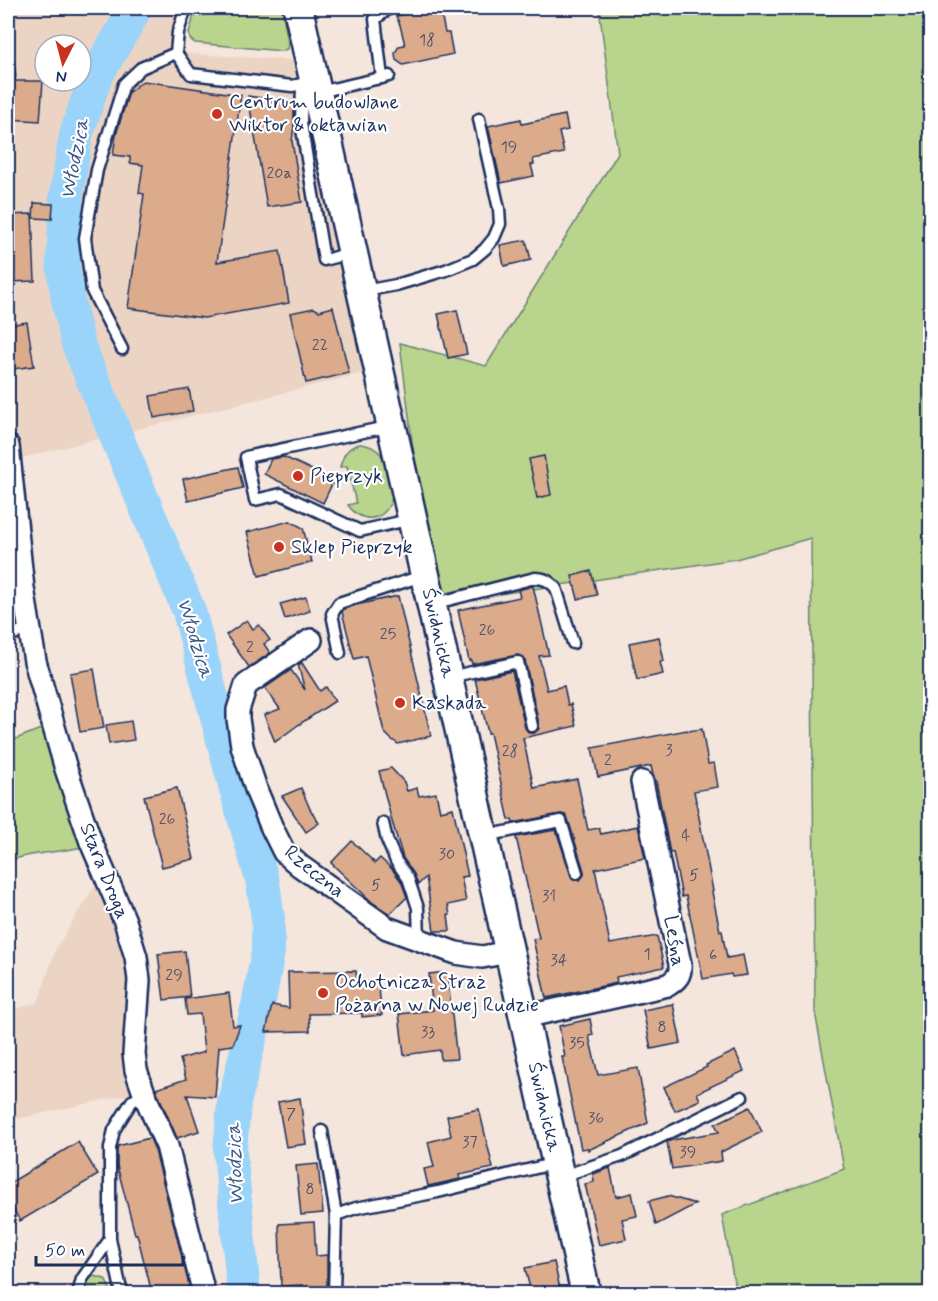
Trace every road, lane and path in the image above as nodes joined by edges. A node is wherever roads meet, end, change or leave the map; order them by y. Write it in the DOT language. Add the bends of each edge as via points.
graph roads {
  1 [pos="186,8"];
  2 [pos="298,8"];
  3 [pos="389,8"];
  4 [pos="176,53"];
  5 [pos="310,86"];
  6 [pos="479,119"];
  7 [pos="361,292"];
  8 [pos="122,349"];
  9 [pos="391,426"];
  10 [pos="8,456"];
  11 [pos="413,519"];
  12 [pos="426,574"];
  13 [pos="432,604"];
  14 [pos="30,628"];
  15 [pos="8,636"];
  16 [pos="311,640"];
  17 [pos="573,643"];
  18 [pos="340,653"];
  19 [pos="449,678"];
  20 [pos="532,726"];
  21 [pos="642,782"];
  22 [pos="383,824"];
  23 [pos="484,836"];
  24 [pos="577,873"];
  25 [pos="419,940"];
  26 [pos="509,951"];
  27 [pos="524,1017"];
  28 [pos="145,1096"];
  29 [pos="742,1097"];
  30 [pos="322,1131"];
  31 [pos="558,1170"];
  32 [pos="336,1215"];
  33 [pos="110,1239"];
  34 [pos="78,1293"];
  35 [pos="122,1293"];
  36 [pos="204,1293"];
  37 [pos="334,1293"];
  38 [pos="586,1293"];
  1 -- 4 [label="lane"];
  2 -- 5 [label="street, Świdnicka"];
  3 -- 5 [label="lane" via="375,19 386,77"];
  4 -- 5 [label="lane" via="191,74"];
  4 -- 8 [label="lane" via="141,68 124,84 97,170 84,238 92,291"];
  5 -- 7 [label="street, Świdnicka"];
  6 -- 7 [label="lane" via="499,209 500,224 494,238 460,266"];
  7 -- 9 [label="street, Świdnicka"];
  9 -- 11 [label="street, Świdnicka"];
  9 -- 11 [label="lane" via="246,457 255,500 281,494 360,531"];
  10 -- 14 [label="street, Stara Droga"];
  11 -- 12 [label="street, Świdnicka"];
  12 -- 13 [label="street, Świdnicka"];
  12 -- 18 [label="lane" via="339,603 332,614"];
  13 -- 17 [label="lane" via="543,578 556,588"];
  13 -- 19 [label="street, Świdnicka"];
  14 -- 15 [label="lane"];
  14 -- 28 [label="street, Stara Droga" via="35,661 66,768 136,957 139,980 134,1054"];
  16 -- 25 [label="street, Rzeczna" via="246,686 243,694 238,710 239,733 257,792 284,852 387,928"];
  19 -- 20 [label="lane" via="518,663"];
  19 -- 23 [label="street, Świdnicka"];
  21 -- 27 [label="street, Leśna" via="680,964 679,976 668,985"];
  22 -- 25 [label="lane" via="396,861 408,878 417,908"];
  23 -- 24 [label="lane" via="561,821"];
  23 -- 26 [label="street, Świdnicka"];
  25 -- 26 [label="street, Rzeczna" via="482,957"];
  26 -- 27 [label="street, Świdnicka"];
  27 -- 31 [label="street, Świdnicka"];
  28 -- 33 [label="lane" via="132,1101 114,1130 110,1148"];
  28 -- 36 [label="street, Stara Droga" via="167,1146"];
  29 -- 31 [label="lane" via="622,1156"];
  30 -- 32 [label="lane"];
  31 -- 32 [label="lane"];
  31 -- 38 [label="street, Świdnicka"];
  32 -- 37 [label="lane"];
  33 -- 34 [label="lane" via="82,1280"];
  33 -- 35 [label="lane"];
}
